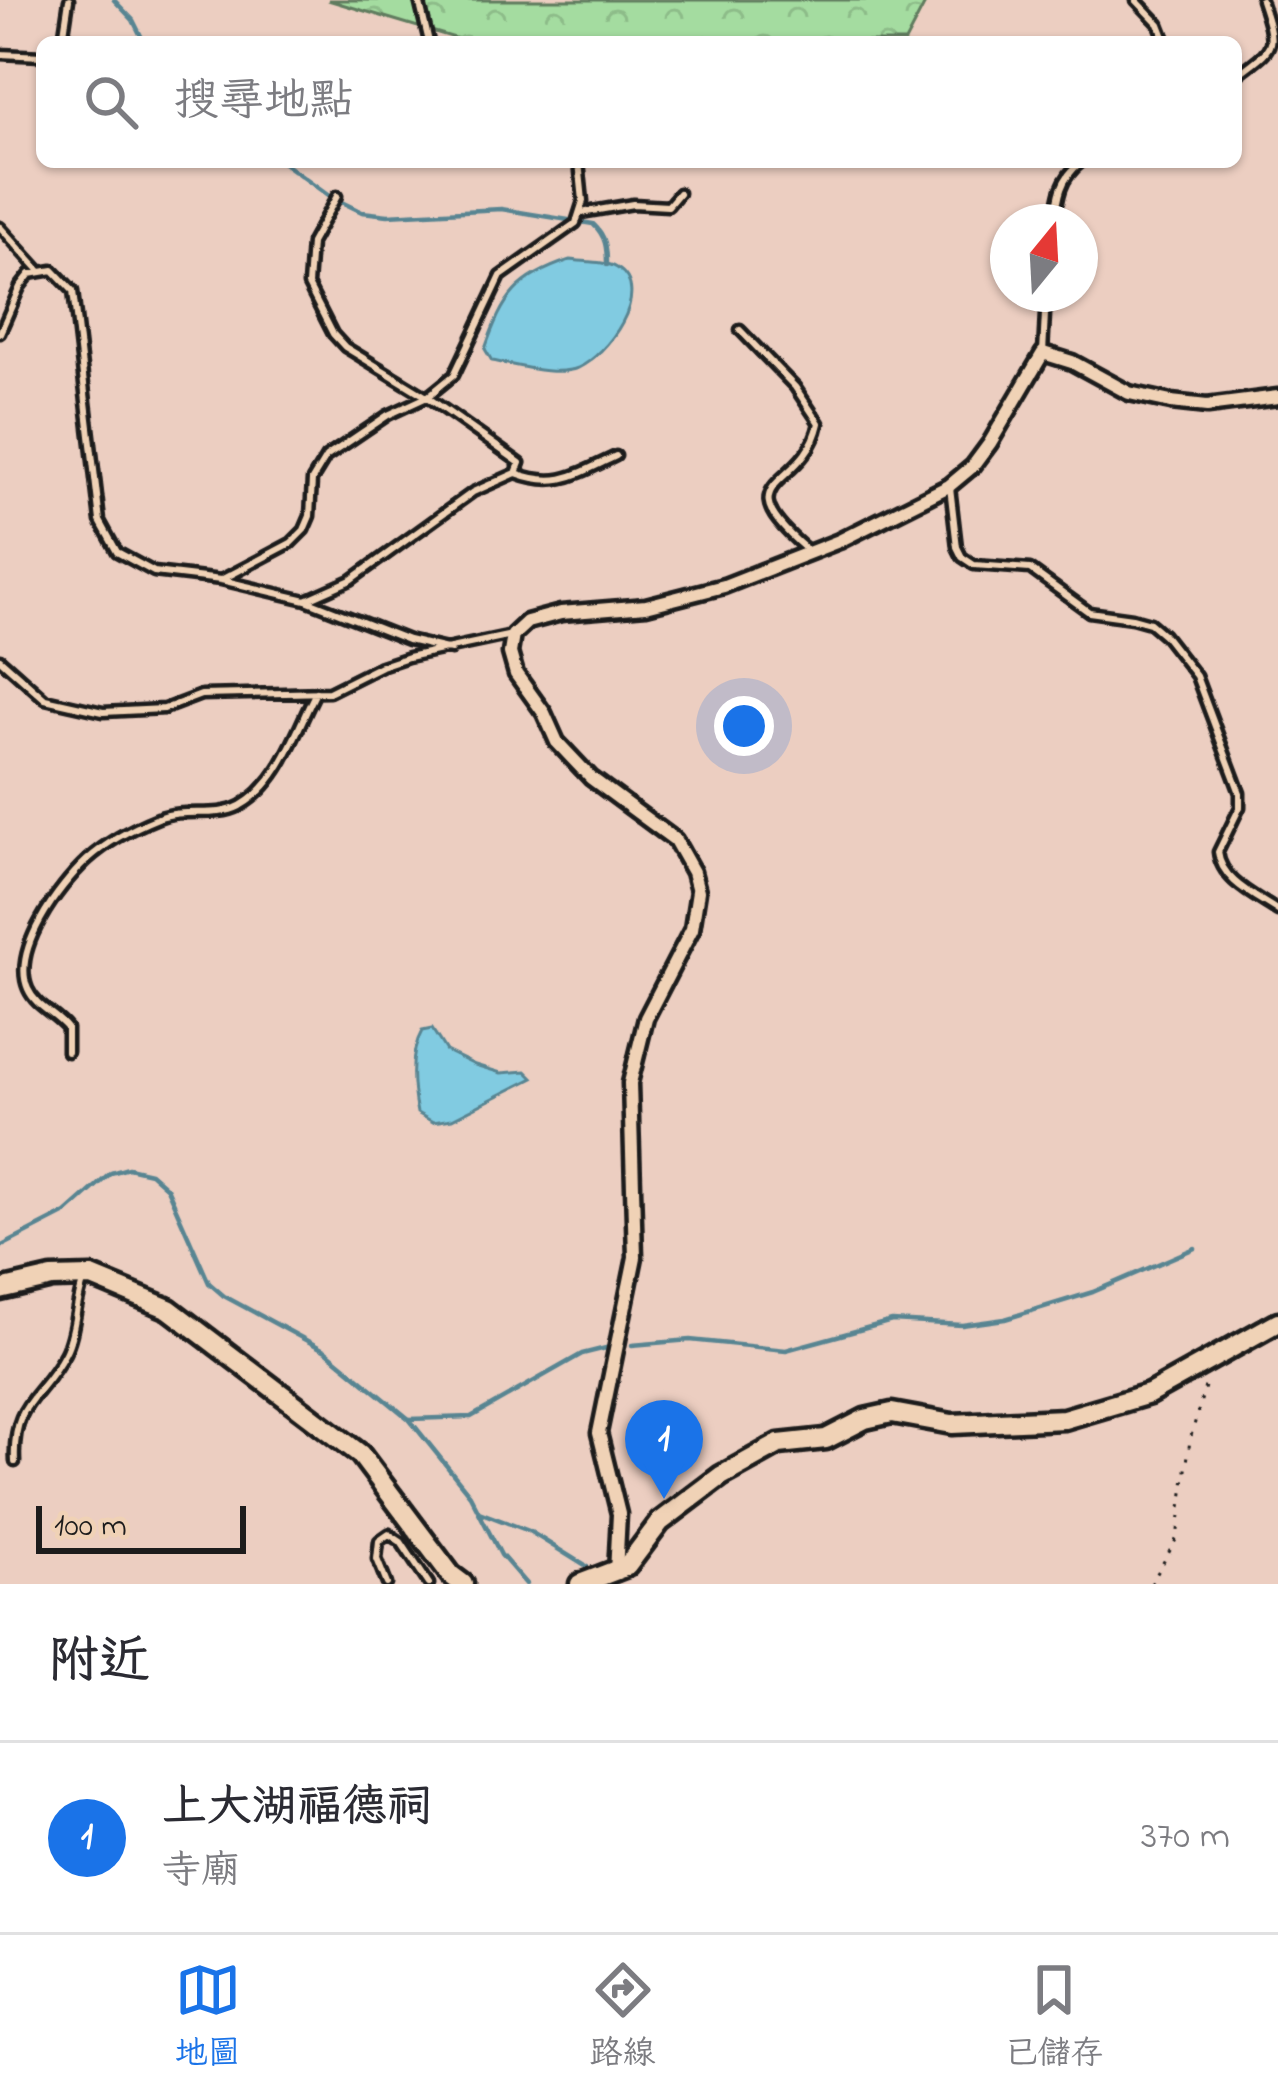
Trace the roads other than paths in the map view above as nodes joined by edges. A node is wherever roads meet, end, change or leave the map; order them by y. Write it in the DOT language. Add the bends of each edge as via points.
graph roads {
  1 [pos="69,0"];
  2 [pos="419,0"];
  3 [pos="1136,0"];
  4 [pos="1262,0"];
  5 [pos="62,36"];
  6 [pos="428,36"];
  7 [pos="1164,36"];
  8 [pos="0,54"];
  9 [pos="36,56"];
  10 [pos="1242,72"];
  11 [pos="579,168"];
  12 [pos="1074,168"];
  13 [pos="679,193"];
  14 [pos="337,196"];
  15 [pos="1057,204"];
  16 [pos="581,213"];
  17 [pos="0,227"];
  18 [pos="39,270"];
  19 [pos="1045,312"];
  20 [pos="740,330"];
  21 [pos="0,334"];
  22 [pos="1043,353"];
  23 [pos="1278,397"];
  24 [pos="428,398"];
  25 [pos="616,456"];
  26 [pos="516,473"];
  27 [pos="950,486"];
  28 [pos="810,553"];
  29 [pos="221,580"];
  30 [pos="306,600"];
  31 [pos="513,634"];
  32 [pos="451,650"];
  33 [pos="0,659"];
  34 [pos="316,692"];
  35 [pos="1278,911"];
  36 [pos="67,1052"];
  37 [pos="85,1276"];
  38 [pos="0,1290"];
  39 [pos="1278,1322"];
  40 [pos="14,1462"];
  41 [pos="616,1573"];
  42 [pos="386,1584"];
  43 [pos="429,1584"];
  44 [pos="463,1584"];
  45 [pos="580,1584"];
  1 -- 5 [label="lane"];
  2 -- 6 [label="lane"];
  3 -- 7 [label="lane"];
  4 -- 10 [label="lane" via="1274,45"];
  8 -- 9 [label="lane"];
  11 -- 16 [label="lane"];
  12 -- 15 [label="lane"];
  13 -- 16 [label="lane" via="668,206"];
  14 -- 24 [label="lane" via="311,242 308,285 345,347"];
  16 -- 24 [label="lane" via="501,277 454,375"];
  17 -- 18 [label="lane"];
  18 -- 21 [label="lane" via="20,287"];
  18 -- 29 [label="lane" via="53,270 73,291 106,538 154,572"];
  19 -- 22 [label="lane"];
  20 -- 28 [label="lane" via="819,423 767,505"];
  22 -- 23 [label="street" via="1129,393 1171,402"];
  22 -- 27 [label="street" via="990,443"];
  24 -- 26 [label="lane" via="517,459"];
  24 -- 29 [label="lane" via="326,457 312,481 304,530"];
  25 -- 26 [label="lane" via="566,479"];
  26 -- 30 [label="lane" via="473,492 351,580"];
  27 -- 28 [label="street"];
  27 -- 35 [label="lane" via="962,557 1030,569 1089,613 1150,623 1185,658 1240,793 1217,860"];
  28 -- 31 [label="street" via="724,586 526,622"];
  29 -- 30 [label="lane"];
  30 -- 32 [label="lane"];
  31 -- 32 [label="lane"];
  31 -- 41 [label="street" via="516,674 557,742 675,840 698,891 692,929 646,1018 630,1083 635,1257 599,1433 619,1514"];
  32 -- 34 [label="lane" via="394,661"];
  33 -- 34 [label="lane" via="45,699 103,712 164,709 201,694"];
  34 -- 36 [label="lane" via="297,739 244,803 159,817 107,844 41,921 26,949 26,982 67,1028"];
  37 -- 38 [label="street"];
  37 -- 40 [label="lane" via="65,1353 19,1416"];
  37 -- 44 [label="street" via="169,1309 322,1422 360,1454"];
  39 -- 41 [label="street" via="1134,1401 1054,1421 952,1424 892,1413 826,1439 779,1444 660,1522"];
  41 -- 45 [label="street"];
  42 -- 43 [label="lane" via="377,1549 389,1534"];
}
